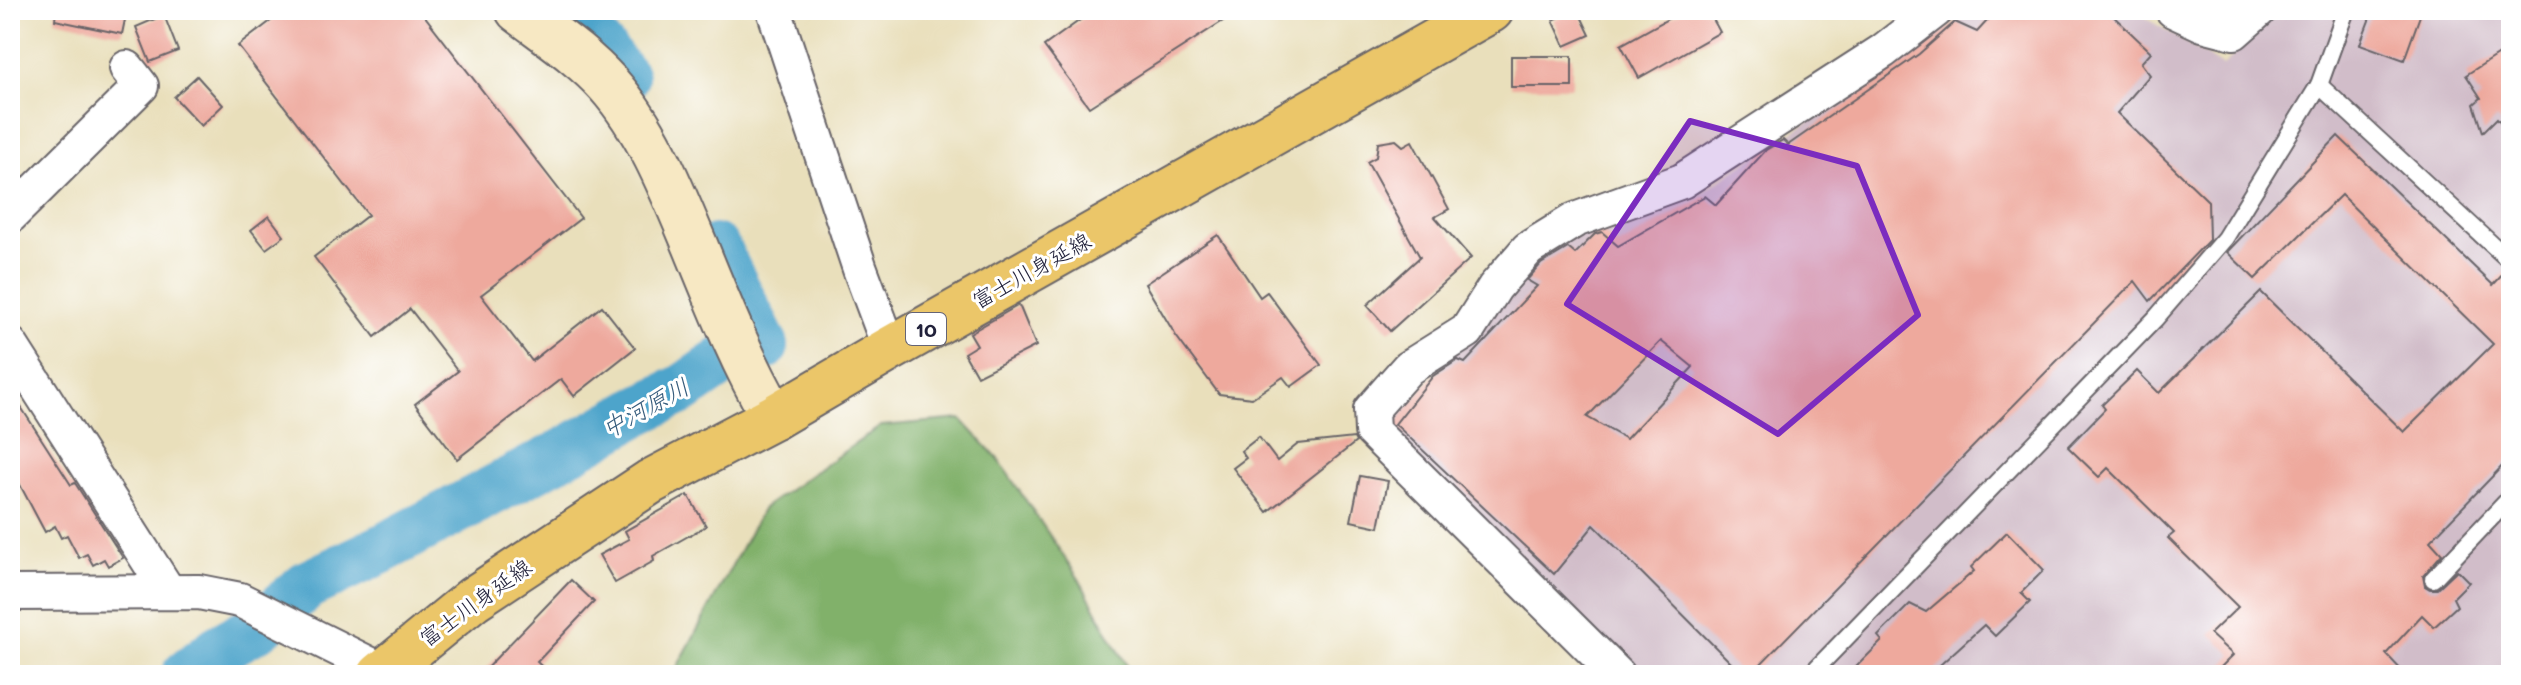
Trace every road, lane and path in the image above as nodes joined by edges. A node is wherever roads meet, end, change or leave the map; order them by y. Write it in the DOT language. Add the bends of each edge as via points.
graph roads {
  1 [pos="518,10"];
  2 [pos="774,10"];
  3 [pos="1491,10"];
  4 [pos="1936,10"];
  5 [pos="2173,10"];
  6 [pos="2259,10"];
  7 [pos="2346,10"];
  8 [pos="127,68"];
  9 [pos="2319,85"];
  10 [pos="10,216"];
  11 [pos="2511,262"];
  12 [pos="885,336"];
  13 [pos="10,344"];
  14 [pos="767,405"];
  15 [pos="2511,497"];
  16 [pos="2433,579"];
  17 [pos="168,591"];
  18 [pos="10,593"];
  19 [pos="385,674"];
  20 [pos="1618,675"];
  21 [pos="1810,675"];
  1 -- 14 [label="street" via="607,83 640,128"];
  2 -- 12 [label="street"];
  3 -- 12 [label="main road, 富士川身延線 / 10"];
  4 -- 20 [label="street" via="1883,51 1682,181 1575,220 1528,249 1467,331 1408,368 1371,410 1372,431"];
  5 -- 6 [label="street" via="2234,32"];
  7 -- 9 [label="lane"];
  8 -- 10 [label="street" via="141,86"];
  9 -- 11 [label="lane"];
  9 -- 21 [label="lane" via="2225,238 2165,308"];
  12 -- 14 [label="main road, 富士川身延線 / 10"];
  13 -- 17 [label="street"];
  14 -- 19 [label="main road, 富士川身延線 / 10" via="473,599"];
  15 -- 16 [label="lane"];
  17 -- 18 [label="street"];
  17 -- 19 [label="street" via="240,600"];
}
